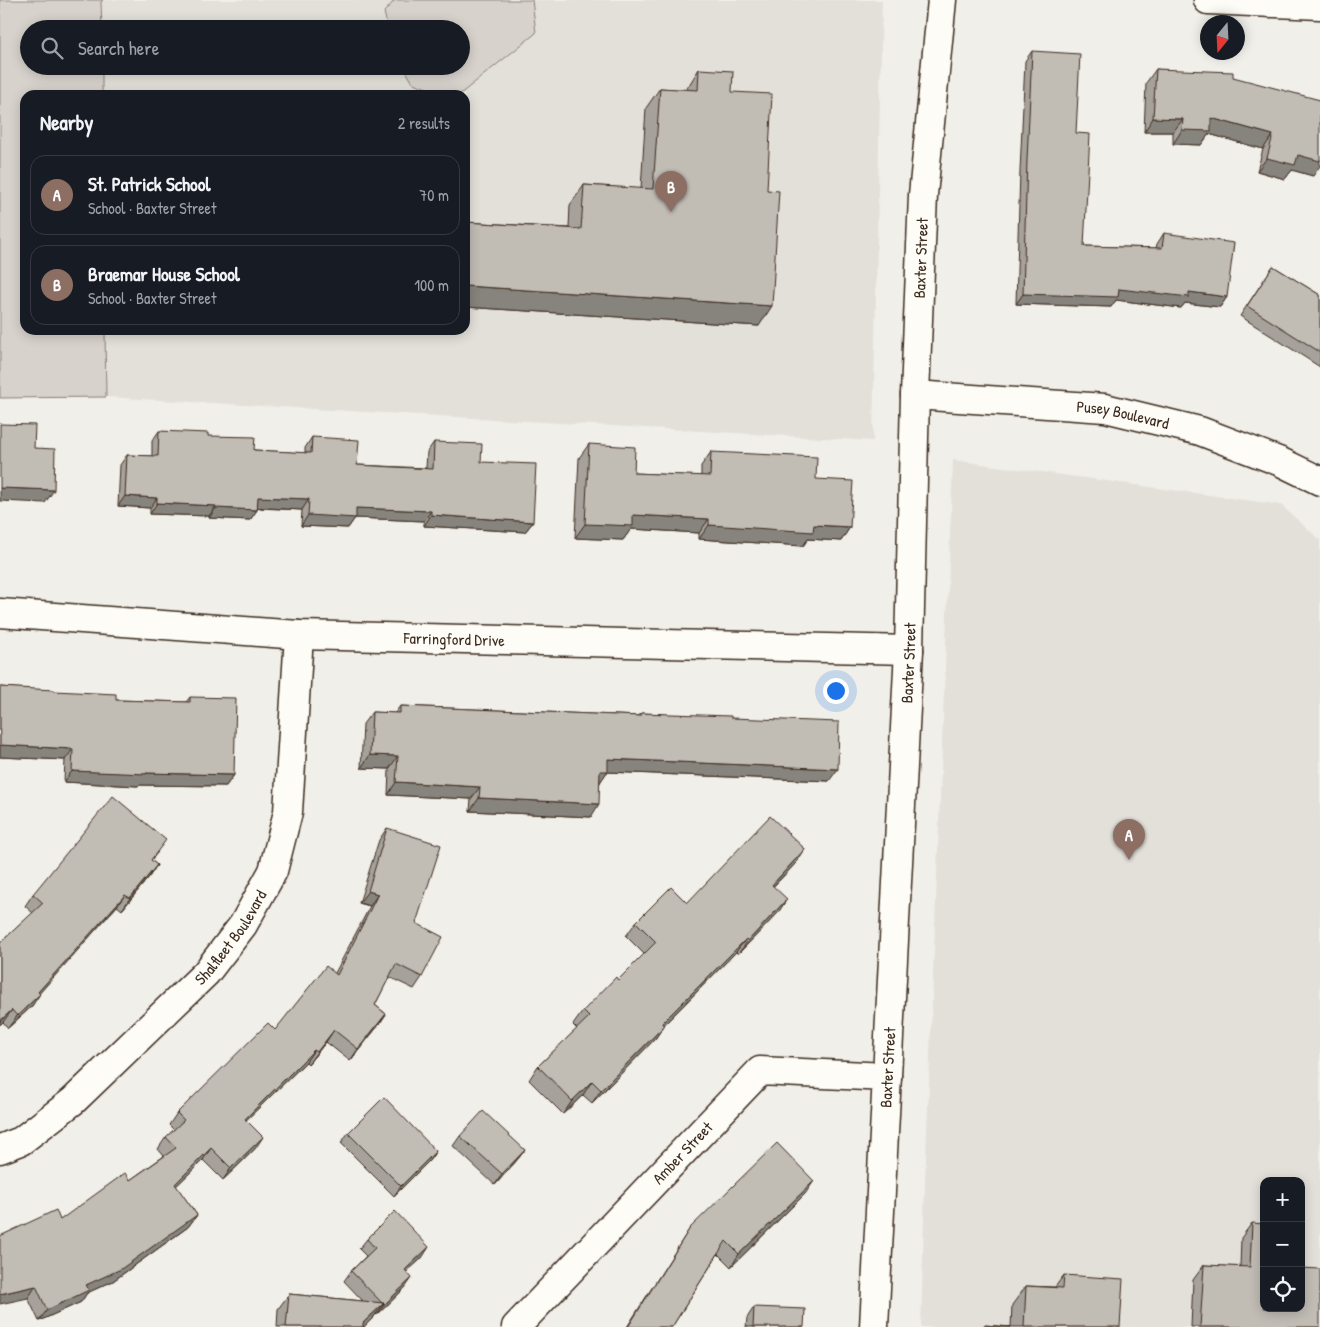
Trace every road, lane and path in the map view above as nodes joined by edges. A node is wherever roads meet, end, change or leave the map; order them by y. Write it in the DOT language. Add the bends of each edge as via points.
graph roads {
  1 [pos="942,0"];
  2 [pos="1208,0"];
  3 [pos="1320,5"];
  4 [pos="915,395"];
  5 [pos="1320,481"];
  6 [pos="0,613"];
  7 [pos="299,635"];
  8 [pos="909,650"];
  9 [pos="887,1077"];
  10 [pos="0,1148"];
  11 [pos="516,1327"];
  12 [pos="874,1327"];
  1 -- 4 [label="street, Baxter Street" via="923,195"];
  2 -- 3 [label="street"];
  4 -- 5 [label="street, Pusey Boulevard" via="1105,408 1200,431 1281,462"];
  4 -- 8 [label="street, Baxter Street"];
  6 -- 7 [label="street, Farringford Drive"];
  7 -- 8 [label="street, Farringford Drive"];
  7 -- 10 [label="street, Shalfleet Boulevard" via="288,812 272,871 243,925 206,973 73,1101 21,1141"];
  8 -- 9 [label="street, Baxter Street"];
  9 -- 11 [label="street, Amber Street" via="760,1070"];
  9 -- 12 [label="street, Baxter Street"];
}
